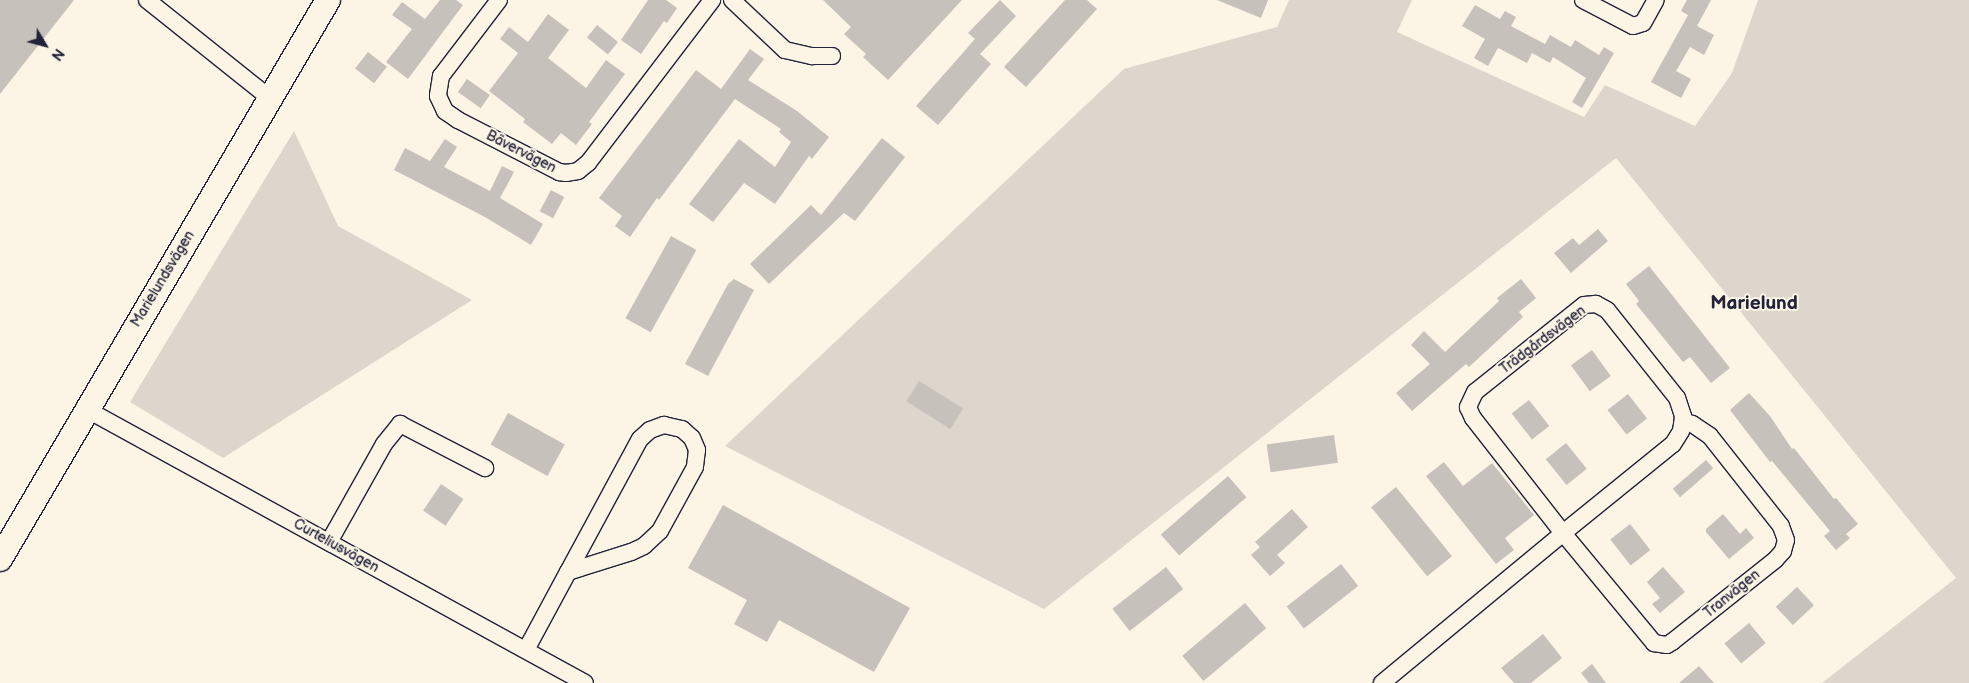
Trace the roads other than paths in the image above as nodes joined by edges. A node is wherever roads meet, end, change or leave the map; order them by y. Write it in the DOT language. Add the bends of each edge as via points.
graph roads {
  1 [pos="146,0"];
  2 [pos="328,0"];
  3 [pos="498,0"];
  4 [pos="712,0"];
  5 [pos="732,0"];
  6 [pos="1583,0"];
  7 [pos="1656,0"];
  8 [pos="832,56"];
  9 [pos="271,99"];
  10 [pos="86,409"];
  11 [pos="1683,421"];
  12 [pos="485,468"];
  13 [pos="1563,533"];
  14 [pos="329,542"];
  15 [pos="0,559"];
  16 [pos="568,572"];
  17 [pos="526,650"];
  18 [pos="585,683"];
  19 [pos="1382,683"];
  1 -- 9 [label="street"];
  2 -- 9 [label="street, Marielundsvägen"];
  3 -- 4 [label="street, Bävervägen" via="441,76 438,96 445,111 458,120 566,173 578,171 588,163"];
  5 -- 8 [label="street" via="785,50 812,56"];
  6 -- 7 [label="street" via="1633,26 1643,23"];
  9 -- 10 [label="street, Marielundsvägen"];
  10 -- 14 [label="street, Curteliusvägen"];
  10 -- 15 [label="street, Marielundsvägen"];
  11 -- 13 [label="street" via="1673,444"];
  11 -- 13 [label="street, Trädgårdsvägen" via="1677,398 1607,310 1596,304 1584,305 1475,392 1469,402 1470,413"];
  11 -- 13 [label="street, Tranvägen" via="1710,436 1781,526 1786,540 1783,551 1775,560 1672,642 1654,643"];
  12 -- 14 [label="street" via="400,424 384,444"];
  13 -- 19 [label="street"];
  14 -- 17 [label="street, Curteliusvägen"];
  16 -- 16 [label="street" via="640,440 650,430 664,425 682,430 692,438 697,450 696,467 660,531 644,546"];
  16 -- 17 [label="street"];
  17 -- 18 [label="street, Curteliusvägen"];
}
